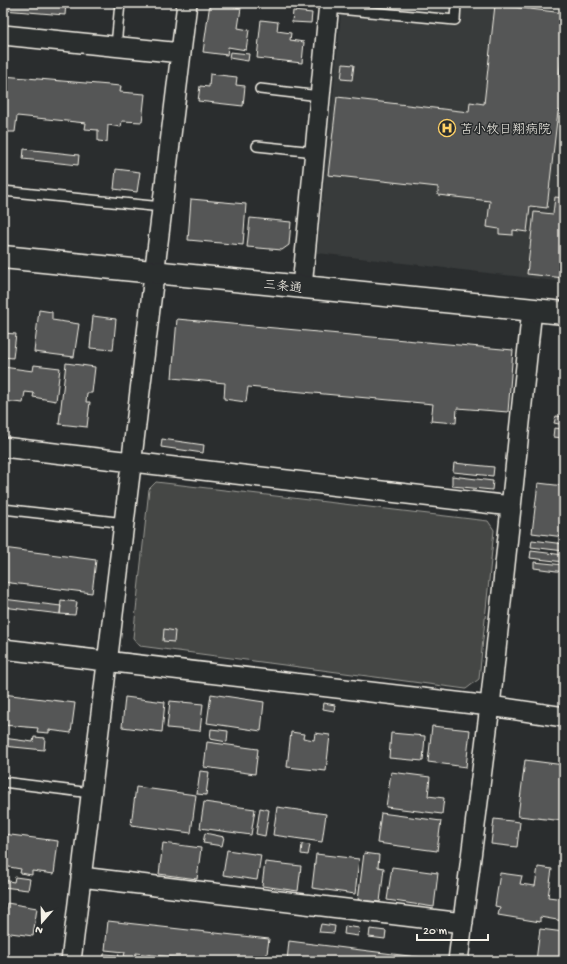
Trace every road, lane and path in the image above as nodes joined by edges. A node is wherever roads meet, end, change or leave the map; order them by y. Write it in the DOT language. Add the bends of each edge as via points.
graph roads {
  1 [pos="120,3"];
  2 [pos="187,3"];
  3 [pos="456,3"];
  4 [pos="329,5"];
  5 [pos="3,35"];
  6 [pos="116,46"];
  7 [pos="181,53"];
  8 [pos="260,89"];
  9 [pos="320,96"];
  10 [pos="257,146"];
  11 [pos="315,152"];
  12 [pos="3,191"];
  13 [pos="162,207"];
  14 [pos="3,257"];
  15 [pos="154,272"];
  16 [pos="302,287"];
  17 [pos="532,310"];
  18 [pos="564,313"];
  19 [pos="3,447"];
  20 [pos="132,462"];
  21 [pos="511,506"];
  22 [pos="3,509"];
  23 [pos="125,523"];
  24 [pos="3,649"];
  25 [pos="108,661"];
  26 [pos="490,706"];
  27 [pos="564,717"];
  28 [pos="3,782"];
  29 [pos="91,793"];
  30 [pos="81,877"];
  31 [pos="463,923"];
  32 [pos="72,961"];
  33 [pos="458,961"];
  1 -- 6 [label="lane"];
  2 -- 7 [label="street"];
  3 -- 4 [label="lane" via="455,20"];
  4 -- 9 [label="street"];
  5 -- 6 [label="street"];
  6 -- 7 [label="street"];
  7 -- 13 [label="street"];
  8 -- 9 [label="lane"];
  9 -- 11 [label="street"];
  10 -- 11 [label="lane"];
  11 -- 16 [label="street"];
  12 -- 13 [label="lane"];
  13 -- 15 [label="street"];
  14 -- 15 [label="street, 三条通"];
  15 -- 16 [label="street, 三条通"];
  15 -- 20 [label="street"];
  16 -- 17 [label="street, 三条通"];
  17 -- 18 [label="street, 三条通"];
  17 -- 21 [label="street"];
  19 -- 20 [label="street"];
  20 -- 21 [label="street"];
  20 -- 23 [label="street"];
  21 -- 26 [label="street"];
  22 -- 23 [label="lane"];
  23 -- 25 [label="street"];
  24 -- 25 [label="street"];
  25 -- 26 [label="street"];
  25 -- 29 [label="street"];
  26 -- 27 [label="street"];
  26 -- 31 [label="street"];
  28 -- 29 [label="lane"];
  29 -- 30 [label="street"];
  30 -- 31 [label="street"];
  30 -- 32 [label="street"];
  31 -- 33 [label="street"];
}
